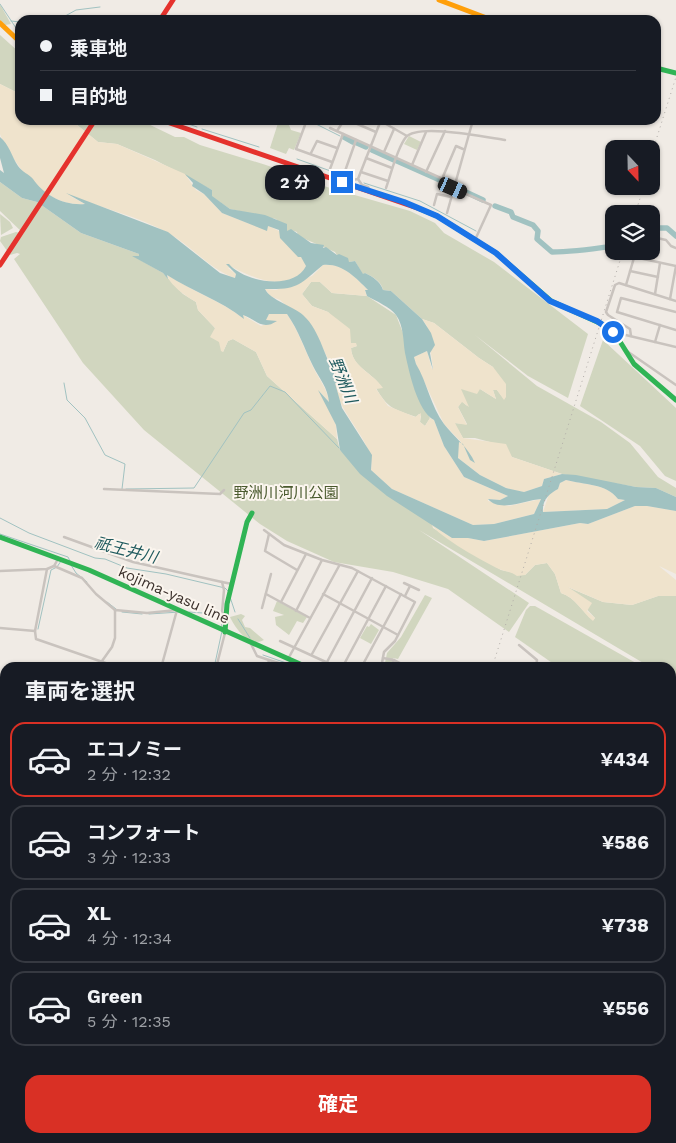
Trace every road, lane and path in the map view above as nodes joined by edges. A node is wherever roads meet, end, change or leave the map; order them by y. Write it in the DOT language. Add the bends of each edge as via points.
graph roads {
  1 [pos="173,0"];
  2 [pos="439,0"];
  3 [pos="163,15"];
  4 [pos="479,15"];
  5 [pos="0,23"];
  6 [pos="15,37"];
  7 [pos="661,69"];
  8 [pos="676,72"];
  9 [pos="92,125"];
  10 [pos="176,125"];
  11 [pos="304,125"];
  12 [pos="341,125"];
  13 [pos="360,125"];
  14 [pos="379,125"];
  15 [pos="388,125"];
  16 [pos="471,125"];
  17 [pos="330,128"];
  18 [pos="394,129"];
  19 [pos="445,131"];
  20 [pos="337,132"];
  21 [pos="376,132"];
  22 [pos="426,132"];
  23 [pos="343,134"];
  24 [pos="468,134"];
  25 [pos="407,136"];
  26 [pos="356,140"];
  27 [pos="505,140"];
  28 [pos="370,146"];
  29 [pos="338,148"];
  30 [pos="464,149"];
  31 [pos="384,152"];
  32 [pos="311,154"];
  33 [pos="366,158"];
  34 [pos="397,158"];
  35 [pos="332,162"];
  36 [pos="412,165"];
  37 [pos="393,168"];
  38 [pos="330,169"];
  39 [pos="361,172"];
  40 [pos="426,172"];
  41 [pos="344,174"];
  42 [pos="358,179"];
  43 [pos="442,179"];
  44 [pos="342,182"];
  45 [pos="388,182"];
  46 [pos="454,186"];
  47 [pos="386,188"];
  48 [pos="371,192"];
  49 [pos="451,197"];
  50 [pos="434,205"];
  51 [pos="446,213"];
  52 [pos="660,239"];
  53 [pos="475,240"];
  54 [pos="676,248"];
  55 [pos="633,260"];
  56 [pos="651,260"];
  57 [pos="1,263"];
  58 [pos="660,263"];
  59 [pos="676,266"];
  60 [pos="630,271"];
  61 [pos="658,277"];
  62 [pos="626,285"];
  63 [pos="655,294"];
  64 [pos="670,299"];
  65 [pos="676,300"];
  66 [pos="676,312"];
  67 [pos="660,325"];
  68 [pos="676,330"];
  69 [pos="613,332"];
  70 [pos="631,336"];
  71 [pos="655,342"];
  72 [pos="676,348"];
  73 [pos="624,349"];
  74 [pos="676,385"];
  75 [pos="676,400"];
  76 [pos="104,489"];
  77 [pos="224,490"];
  78 [pos="252,513"];
  79 [pos="264,530"];
  80 [pos="269,534"];
  81 [pos="0,537"];
  82 [pos="64,537"];
  83 [pos="306,554"];
  84 [pos="59,558"];
  85 [pos="322,560"];
  86 [pos="54,566"];
  87 [pos="338,566"];
  88 [pos="47,570"];
  89 [pos="298,570"];
  90 [pos="0,571"];
  91 [pos="358,571"];
  92 [pos="271,574"];
  93 [pos="372,578"];
  94 [pos="222,582"];
  95 [pos="404,583"];
  96 [pos="232,584"];
  97 [pos="386,586"];
  98 [pos="410,586"];
  99 [pos="419,590"];
  100 [pos="266,594"];
  101 [pos="323,594"];
  102 [pos="401,594"];
  103 [pos="405,596"];
  104 [pos="281,602"];
  105 [pos="339,603"];
  106 [pos="262,608"];
  107 [pos="115,610"];
  108 [pos="177,610"];
  109 [pos="296,611"];
  110 [pos="354,612"];
  111 [pos="226,616"];
  112 [pos="310,618"];
  113 [pos="368,619"];
  114 [pos="383,627"];
  115 [pos="0,628"];
  116 [pos="35,631"];
  117 [pos="225,632"];
  118 [pos="398,635"];
  119 [pos="280,641"];
  120 [pos="251,644"];
  121 [pos="519,645"];
  122 [pos="294,647"];
  123 [pos="312,654"];
  124 [pos="383,658"];
  125 [pos="288,659"];
  126 [pos="269,660"];
  127 [pos="394,660"];
  128 [pos="100,662"];
  129 [pos="163,662"];
  130 [pos="218,662"];
  131 [pos="276,662"];
  132 [pos="295,662"];
  133 [pos="327,662"];
  134 [pos="344,662"];
  135 [pos="364,662"];
  136 [pos="382,662"];
  137 [pos="398,662"];
  138 [pos="537,662"];
  1 -- 3 [label="main road"];
  2 -- 4 [label="main road"];
  5 -- 6 [label="main road"];
  7 -- 8 [label="main road"];
  9 -- 57 [label="main road"];
  10 -- 44 [label="main road"];
  11 -- 32 [label="street" via="296,149"];
  12 -- 20 [label="street"];
  13 -- 21 [label="street"];
  14 -- 21 [label="street"];
  15 -- 18 [label="street"];
  16 -- 24 [label="street"];
  17 -- 20 [label="street"];
  18 -- 25 [label="street"];
  18 -- 31 [label="street"];
  19 -- 22 [label="street"];
  19 -- 24 [label="street"];
  19 -- 40 [label="street"];
  20 -- 23 [label="street"];
  21 -- 28 [label="street"];
  22 -- 25 [label="street" via="420,130"];
  22 -- 36 [label="street"];
  23 -- 26 [label="street"];
  23 -- 29 [label="street"];
  24 -- 27 [label="street"];
  24 -- 30 [label="street"];
  25 -- 34 [label="street"];
  26 -- 28 [label="street"];
  26 -- 41 [label="street"];
  28 -- 31 [label="street"];
  28 -- 33 [label="street"];
  29 -- 32 [label="street" via="318,141"];
  29 -- 35 [label="street"];
  30 -- 43 [label="street" via="456,146"];
  30 -- 46 [label="street"];
  31 -- 34 [label="street"];
  32 -- 35 [label="street"];
  33 -- 37 [label="street"];
  33 -- 39 [label="street"];
  34 -- 36 [label="street"];
  34 -- 37 [label="street"];
  35 -- 38 [label="street"];
  36 -- 40 [label="street"];
  37 -- 45 [label="street"];
  39 -- 42 [label="street"];
  39 -- 45 [label="street"];
  40 -- 43 [label="street"];
  42 -- 44 [label="street"];
  42 -- 48 [label="street"];
  43 -- 46 [label="street"];
  44 -- 48 [label="main road"];
  45 -- 47 [label="street"];
  46 -- 49 [label="street"];
  46 -- 53 [label="street" via="491,205"];
  48 -- 53 [label="main road" via="420,207"];
  49 -- 50 [label="street" via="437,194"];
  49 -- 51 [label="street"];
  52 -- 54 [label="street"];
  53 -- 69 [label="main road" via="504,260 550,301 597,321"];
  55 -- 60 [label="street"];
  56 -- 58 [label="street"];
  58 -- 59 [label="street"];
  58 -- 61 [label="street"];
  59 -- 64 [label="street"];
  60 -- 61 [label="street"];
  60 -- 62 [label="street"];
  61 -- 63 [label="street"];
  62 -- 63 [label="street"];
  62 -- 70 [label="street" via="615,285 606,312 630,329"];
  63 -- 64 [label="street"];
  64 -- 65 [label="street"];
  66 -- 67 [label="street" via="621,298 617,312"];
  67 -- 68 [label="street"];
  67 -- 71 [label="street"];
  69 -- 70 [label="street"];
  69 -- 73 [label="main road"];
  70 -- 71 [label="street"];
  71 -- 72 [label="street"];
  73 -- 74 [label="street"];
  73 -- 75 [label="main road" via="634,364"];
  76 -- 77 [label="street" via="220,494"];
  78 -- 96 [label="main road"];
  79 -- 80 [label="street"];
  80 -- 83 [label="street" via="284,545"];
  80 -- 89 [label="street" via="264,551"];
  81 -- 84 [label="main road, kojima-yasu line"];
  82 -- 94 [label="street" via="132,562"];
  83 -- 85 [label="street"];
  83 -- 89 [label="street"];
  84 -- 86 [label="street"];
  84 -- 108 [label="main road, kojima-yasu line"];
  85 -- 87 [label="street"];
  85 -- 109 [label="street"];
  86 -- 88 [label="street"];
  86 -- 107 [label="street" via="82,578"];
  87 -- 91 [label="street"];
  87 -- 101 [label="street"];
  88 -- 90 [label="street"];
  88 -- 116 [label="street"];
  89 -- 104 [label="street"];
  91 -- 93 [label="street"];
  91 -- 105 [label="street"];
  92 -- 100 [label="street"];
  93 -- 97 [label="street"];
  93 -- 110 [label="street"];
  94 -- 96 [label="street"];
  94 -- 111 [label="street" via="222,612"];
  95 -- 98 [label="street"];
  96 -- 111 [label="main road"];
  97 -- 102 [label="street"];
  97 -- 113 [label="street"];
  98 -- 99 [label="street"];
  98 -- 103 [label="street"];
  100 -- 104 [label="street"];
  100 -- 106 [label="street"];
  101 -- 105 [label="street"];
  101 -- 112 [label="street"];
  102 -- 103 [label="street"];
  102 -- 114 [label="street"];
  103 -- 118 [label="street" via="415,602"];
  104 -- 109 [label="street"];
  105 -- 110 [label="street"];
  105 -- 123 [label="street"];
  107 -- 108 [label="street"];
  107 -- 128 [label="street" via="115,638"];
  108 -- 117 [label="main road, kojima-yasu line"];
  108 -- 129 [label="street"];
  109 -- 112 [label="street"];
  110 -- 113 [label="street"];
  110 -- 133 [label="street"];
  111 -- 117 [label="main road"];
  112 -- 122 [label="street"];
  113 -- 114 [label="street"];
  113 -- 134 [label="street"];
  114 -- 118 [label="street"];
  114 -- 135 [label="street"];
  115 -- 116 [label="street"];
  116 -- 128 [label="street" via="39,641"];
  117 -- 120 [label="main road, kojima-yasu line"];
  117 -- 130 [label="street"];
  118 -- 124 [label="street"];
  119 -- 122 [label="street"];
  120 -- 125 [label="main road, kojima-yasu line"];
  120 -- 126 [label="street" via="257,656"];
  121 -- 138 [label="street"];
  122 -- 123 [label="street"];
  122 -- 125 [label="street"];
  123 -- 133 [label="street"];
  124 -- 127 [label="street"];
  124 -- 136 [label="street"];
  125 -- 132 [label="main road, kojima-yasu line"];
  126 -- 131 [label="street"];
  127 -- 137 [label="street"];
}
